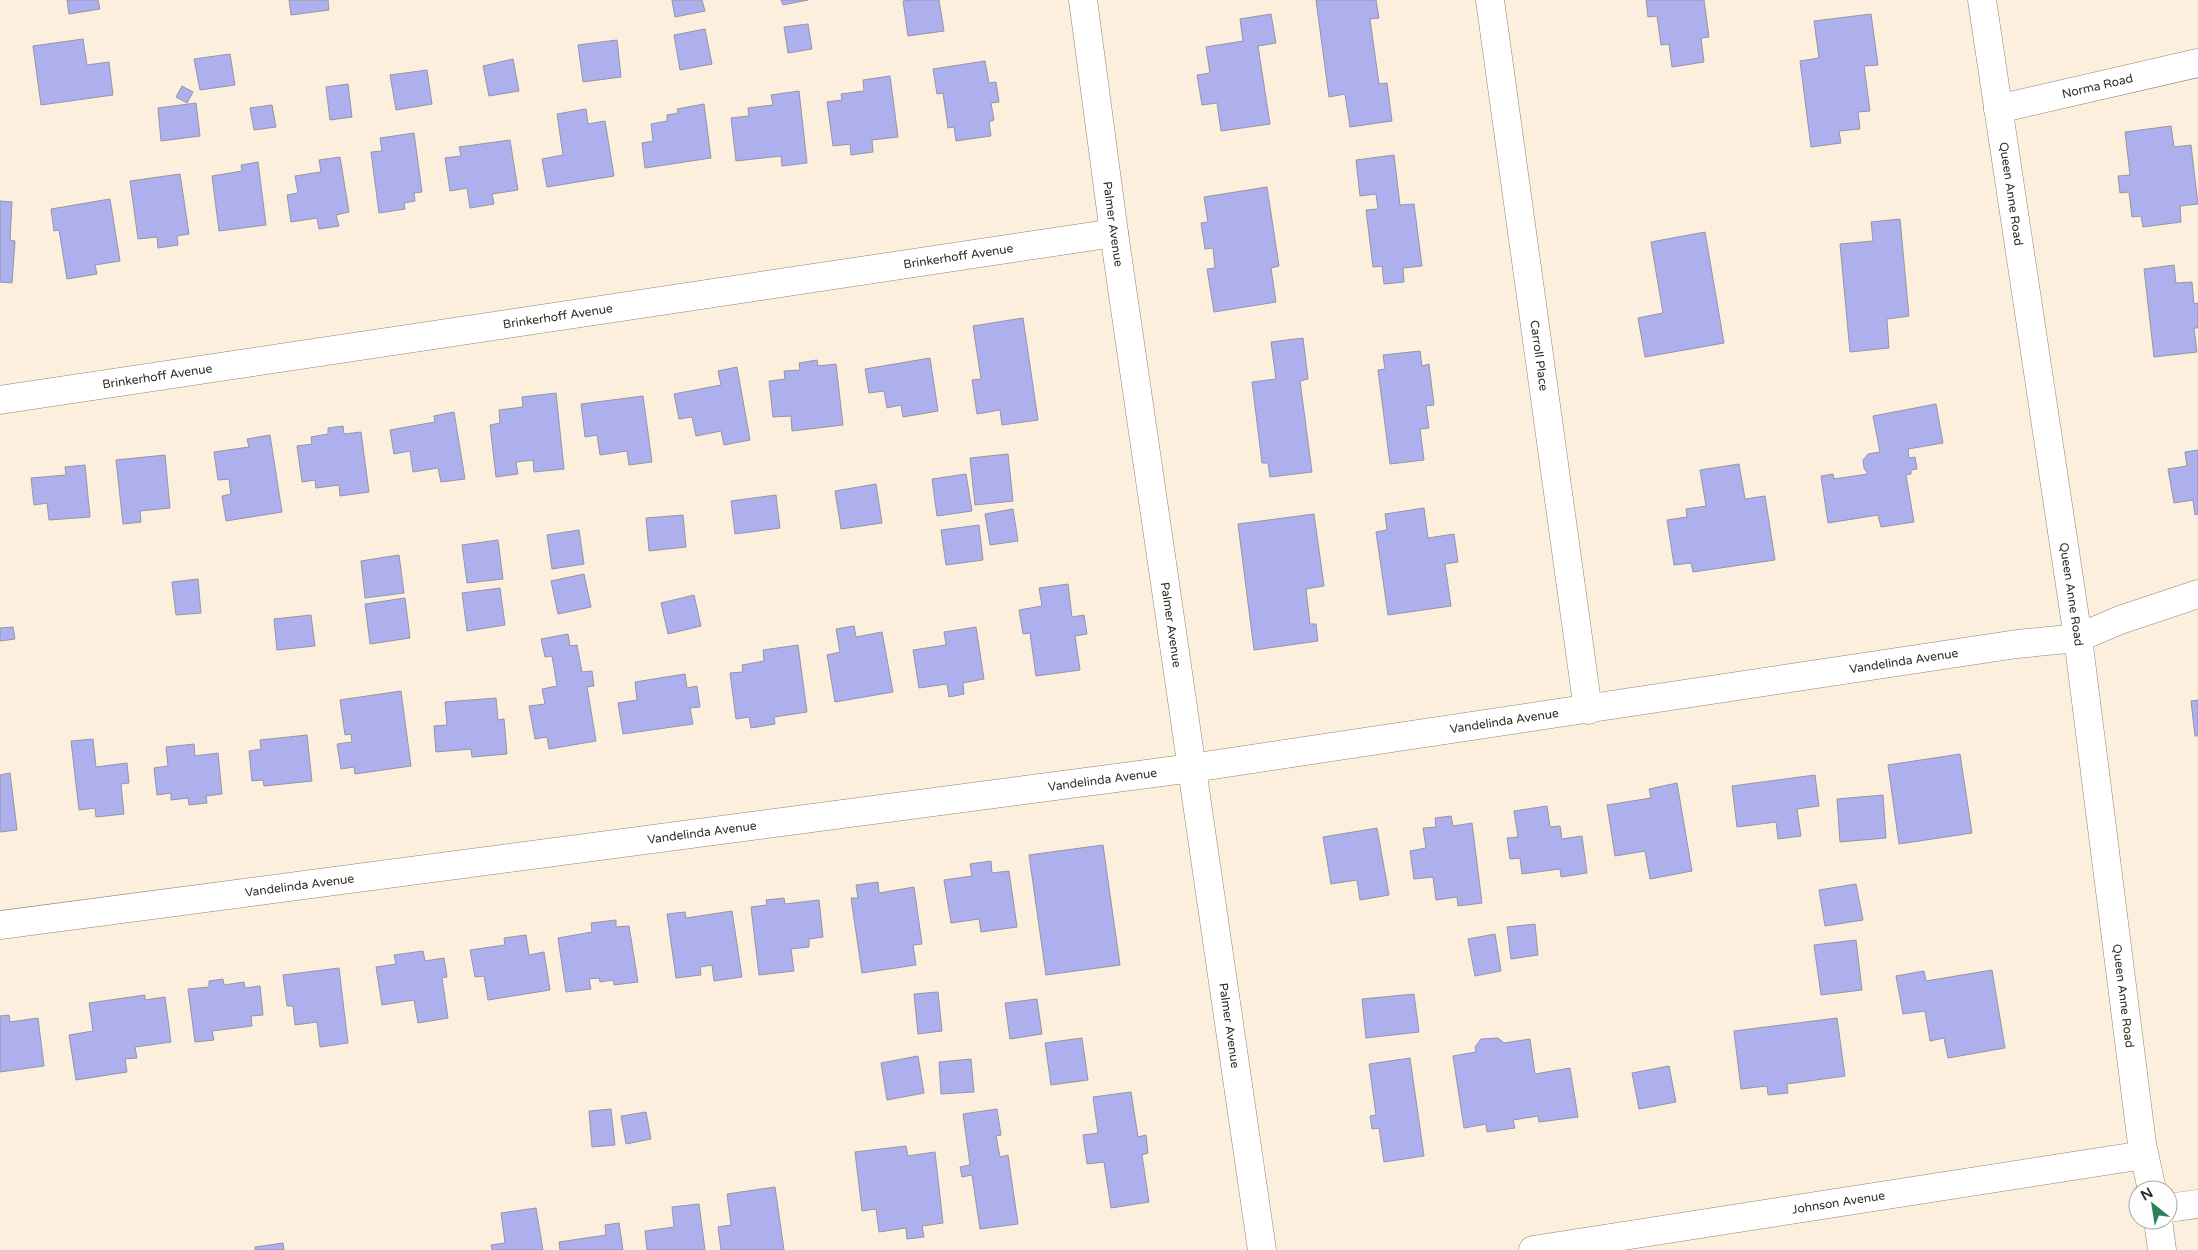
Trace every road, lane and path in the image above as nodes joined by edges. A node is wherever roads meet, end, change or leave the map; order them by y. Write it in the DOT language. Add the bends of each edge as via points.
graph roads {
  1 [pos="1083,0"];
  2 [pos="1490,0"];
  3 [pos="1982,0"];
  4 [pos="2198,63"];
  5 [pos="1998,109"];
  6 [pos="1114,233"];
  7 [pos="0,400"];
  8 [pos="2198,594"];
  9 [pos="2078,638"];
  10 [pos="1588,710"];
  11 [pos="1192,768"];
  12 [pos="0,925"];
  13 [pos="2144,1155"];
  14 [pos="2150,1180"];
  15 [pos="2198,1204"];
  16 [pos="2178,1207"];
  17 [pos="2159,1230"];
  18 [pos="1262,1250"];
  19 [pos="1533,1250"];
  20 [pos="2162,1250"];
  1 -- 6 [label="street, Palmer Avenue"];
  2 -- 10 [label="street, Carroll Place"];
  3 -- 5 [label="street, Queen Anne Road"];
  4 -- 5 [label="street, Norma Road"];
  5 -- 9 [label="street, Queen Anne Road"];
  6 -- 7 [label="street, Brinkerhoff Avenue"];
  6 -- 11 [label="street, Palmer Avenue"];
  8 -- 9 [label="street, Vandelinda Avenue"];
  9 -- 10 [label="street, Vandelinda Avenue" via="2017,644"];
  9 -- 13 [label="street, Queen Anne Road"];
  10 -- 11 [label="street, Vandelinda Avenue"];
  11 -- 12 [label="street, Vandelinda Avenue"];
  11 -- 18 [label="street, Palmer Avenue"];
  13 -- 14 [label="street, Queen Anne Road"];
  13 -- 19 [label="street, Johnson Avenue"];
  15 -- 16 [label="street"];
  17 -- 20 [label="street"];
}
